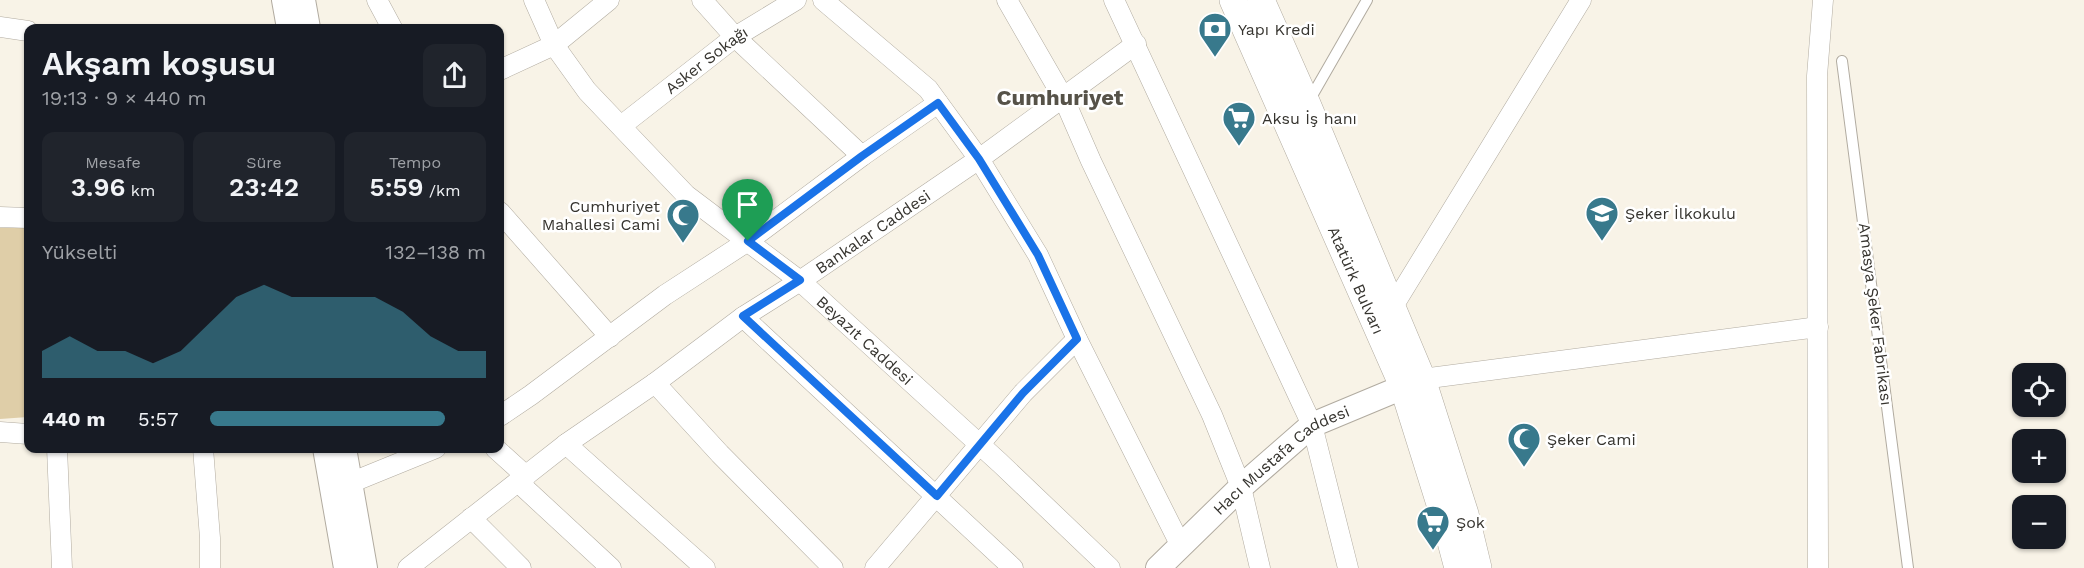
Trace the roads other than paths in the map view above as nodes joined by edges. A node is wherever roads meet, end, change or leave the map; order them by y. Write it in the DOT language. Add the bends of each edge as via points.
graph roads {
  1 [pos="284,0"];
  2 [pos="303,0"];
  3 [pos="377,0"];
  4 [pos="534,0"];
  5 [pos="609,0"];
  6 [pos="702,0"];
  7 [pos="796,0"];
  8 [pos="822,0"];
  9 [pos="1007,0"];
  10 [pos="1114,0"];
  11 [pos="1233,0"];
  12 [pos="1261,0"];
  13 [pos="1367,0"];
  14 [pos="1581,0"];
  15 [pos="1823,0"];
  16 [pos="288,24"];
  17 [pos="307,24"];
  18 [pos="390,24"];
  19 [pos="0,27"];
  20 [pos="24,30"];
  21 [pos="735,37"];
  22 [pos="1136,44"];
  23 [pos="554,45"];
  24 [pos="1842,61"];
  25 [pos="504,68"];
  26 [pos="1064,99"];
  27 [pos="938,103"];
  28 [pos="1307,104"];
  29 [pos="621,126"];
  30 [pos="862,156"];
  31 [pos="979,159"];
  32 [pos="0,217"];
  33 [pos="504,217"];
  34 [pos="24,218"];
  35 [pos="748,241"];
  36 [pos="800,280"];
  37 [pos="1392,308"];
  38 [pos="743,316"];
  39 [pos="1818,327"];
  40 [pos="610,337"];
  41 [pos="1077,339"];
  42 [pos="1413,382"];
  43 [pos="655,383"];
  44 [pos="504,413"];
  45 [pos="1312,425"];
  46 [pos="0,432"];
  47 [pos="24,434"];
  48 [pos="0,443"];
  49 [pos="24,443"];
  50 [pos="566,444"];
  51 [pos="981,445"];
  52 [pos="57,453"];
  53 [pos="203,453"];
  54 [pos="326,453"];
  55 [pos="345,453"];
  56 [pos="424,453"];
  57 [pos="499,453"];
  58 [pos="522,479"];
  59 [pos="350,483"];
  60 [pos="1241,488"];
  61 [pos="937,496"];
  62 [pos="471,518"];
  63 [pos="1168,561"];
  64 [pos="62,568"];
  65 [pos="210,568"];
  66 [pos="346,568"];
  67 [pos="365,568"];
  68 [pos="408,568"];
  69 [pos="521,568"];
  70 [pos="611,568"];
  71 [pos="705,568"];
  72 [pos="833,568"];
  73 [pos="875,568"];
  74 [pos="1013,568"];
  75 [pos="1110,568"];
  76 [pos="1260,568"];
  77 [pos="1348,568"];
  78 [pos="1458,568"];
  79 [pos="1478,568"];
  80 [pos="1818,568"];
  81 [pos="1908,568"];
  1 -- 16 [label="street"];
  2 -- 17 [label="street"];
  3 -- 18 [label="street"];
  4 -- 23 [label="street, Beyazıt Caddesi"];
  5 -- 23 [label="street"];
  6 -- 21 [label="street"];
  7 -- 21 [label="street, Asker Sokağı"];
  8 -- 27 [label="street" via="928,89"];
  9 -- 26 [label="street"];
  10 -- 22 [label="street"];
  11 -- 42 [label="main road, Atatürk Bulvarı"];
  12 -- 28 [label="main road, Atatürk Bulvarı"];
  13 -- 28 [label="lane"];
  14 -- 37 [label="street"];
  15 -- 39 [label="street" via="1817,76"];
  19 -- 20 [label="street"];
  21 -- 29 [label="street, Asker Sokağı"];
  21 -- 30 [label="street"];
  22 -- 26 [label="street, Bankalar Caddesi"];
  22 -- 45 [label="street"];
  23 -- 25 [label="street"];
  23 -- 29 [label="street, Beyazıt Caddesi" via="586,91"];
  24 -- 81 [label="lane, Amasya Şeker Fabrikası"];
  26 -- 31 [label="street, Bankalar Caddesi"];
  26 -- 60 [label="street" via="1212,416"];
  27 -- 30 [label="street"];
  27 -- 31 [label="street"];
  28 -- 37 [label="main road, Atatürk Bulvarı"];
  29 -- 35 [label="street, Beyazıt Caddesi" via="686,195"];
  30 -- 35 [label="street"];
  31 -- 36 [label="street, Bankalar Caddesi"];
  31 -- 41 [label="street" via="1038,255"];
  32 -- 34 [label="street"];
  33 -- 40 [label="street"];
  35 -- 36 [label="street, Beyazıt Caddesi"];
  35 -- 40 [label="street" via="665,295"];
  36 -- 38 [label="street, Bankalar Caddesi"];
  36 -- 51 [label="street, Beyazıt Caddesi"];
  37 -- 42 [label="main road, Atatürk Bulvarı"];
  38 -- 43 [label="street, Bankalar Caddesi"];
  38 -- 61 [label="street"];
  39 -- 42 [label="street"];
  39 -- 80 [label="street"];
  40 -- 44 [label="street"];
  41 -- 51 [label="street" via="1023,393"];
  41 -- 63 [label="street"];
  42 -- 45 [label="street, Hacı Mustafa Caddesi"];
  42 -- 78 [label="main road, Atatürk Bulvarı"];
  42 -- 79 [label="main road, Atatürk Bulvarı" via="1465,514"];
  43 -- 50 [label="street, Bankalar Caddesi"];
  43 -- 72 [label="street"];
  45 -- 60 [label="street, Hacı Mustafa Caddesi"];
  45 -- 77 [label="street"];
  46 -- 47 [label="street"];
  48 -- 49 [label="street"];
  50 -- 58 [label="street, Bankalar Caddesi"];
  50 -- 71 [label="street"];
  51 -- 61 [label="street"];
  51 -- 75 [label="street, Beyazıt Caddesi"];
  52 -- 64 [label="street"];
  53 -- 65 [label="street"];
  54 -- 66 [label="street"];
  55 -- 59 [label="street"];
  56 -- 59 [label="street"];
  57 -- 58 [label="street"];
  58 -- 62 [label="street, Bankalar Caddesi"];
  58 -- 70 [label="street"];
  59 -- 67 [label="street"];
  60 -- 63 [label="street, Hacı Mustafa Caddesi"];
  60 -- 76 [label="street"];
  61 -- 73 [label="street"];
  61 -- 74 [label="street"];
  62 -- 68 [label="street, Bankalar Caddesi"];
  62 -- 69 [label="street"];
}
